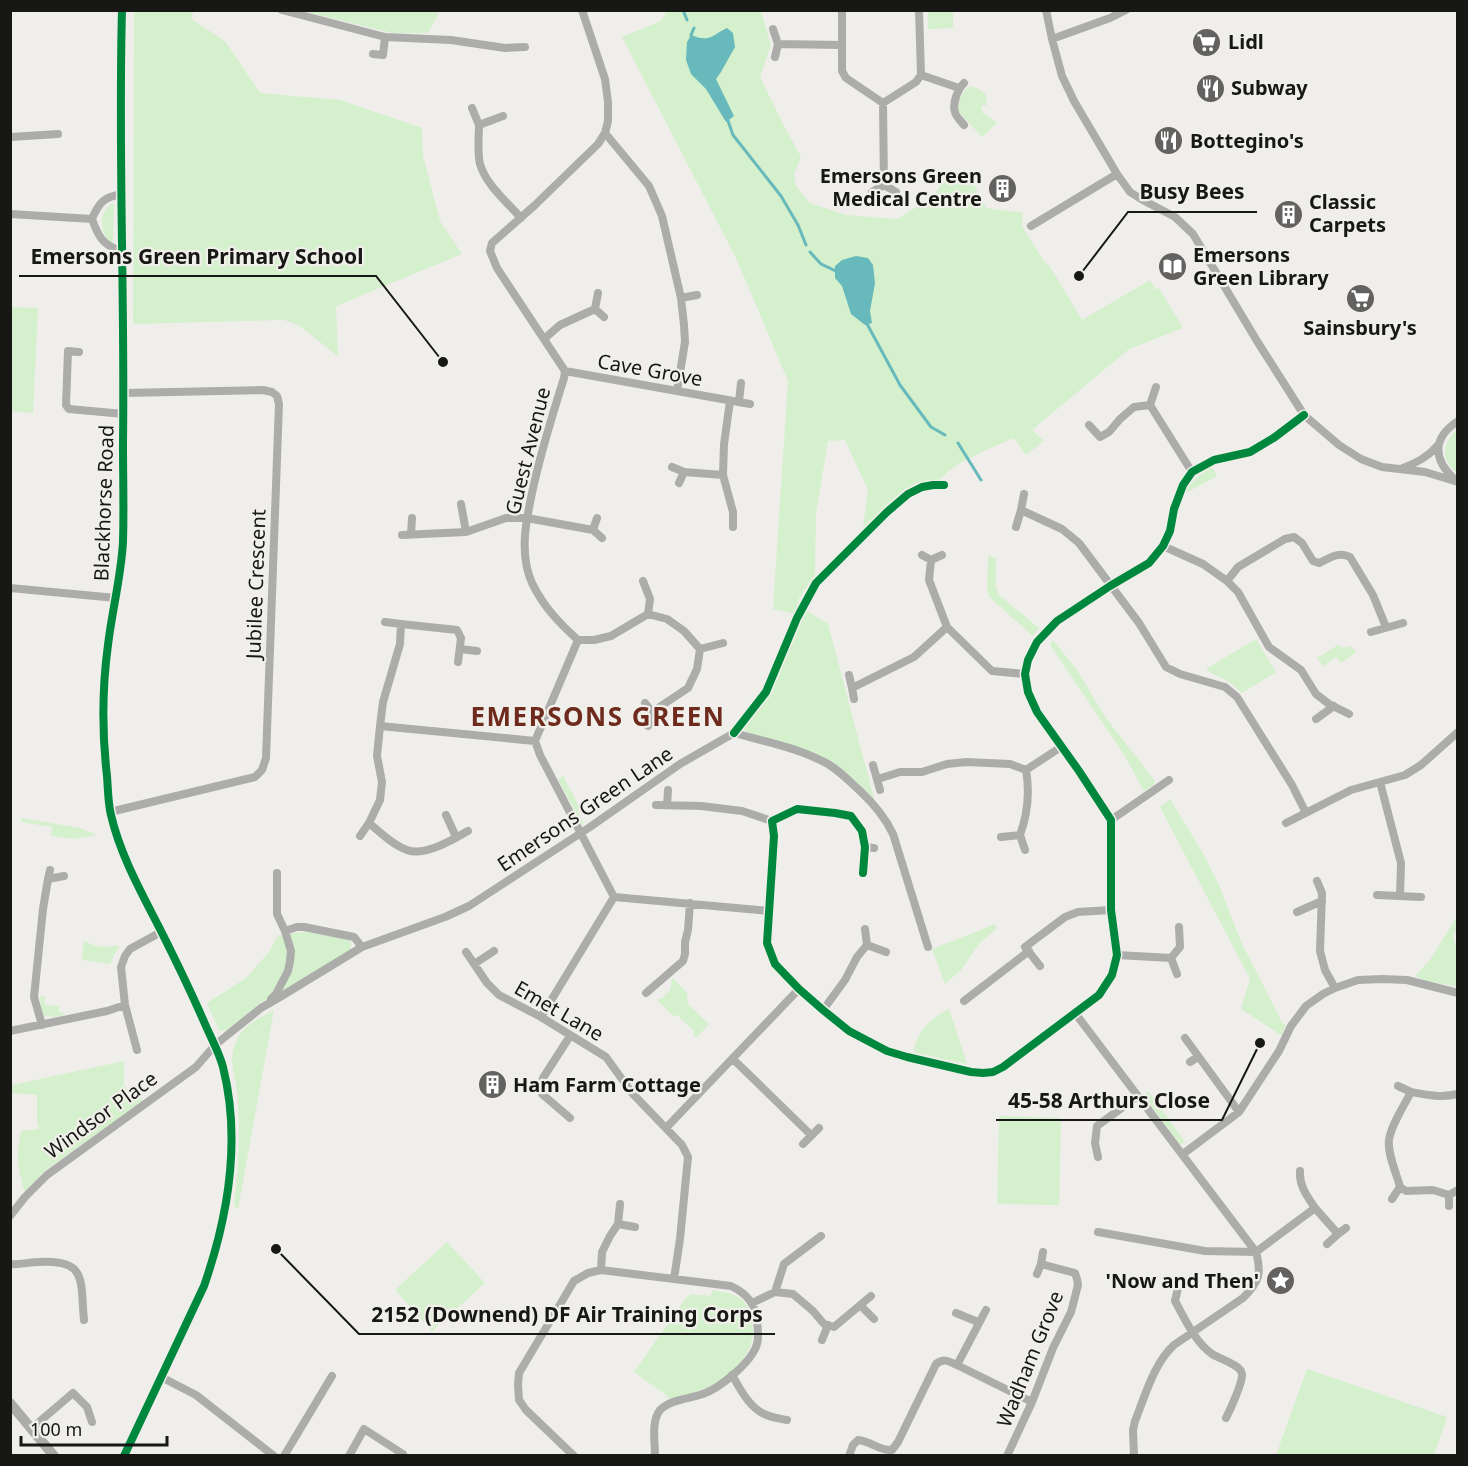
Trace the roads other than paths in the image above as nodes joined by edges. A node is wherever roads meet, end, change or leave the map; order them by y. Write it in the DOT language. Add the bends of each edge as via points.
graph roads {
  1 [pos="122,10"];
  2 [pos="282,10"];
  3 [pos="582,10"];
  4 [pos="842,10"];
  5 [pos="920,10"];
  6 [pos="1046,10"];
  7 [pos="1126,10"];
  8 [pos="773,29"];
  9 [pos="385,37"];
  10 [pos="1052,39"];
  11 [pos="778,44"];
  12 [pos="841,45"];
  13 [pos="525,47"];
  14 [pos="373,54"];
  15 [pos="775,57"];
  16 [pos="921,75"];
  17 [pos="883,103"];
  18 [pos="472,108"];
  19 [pos="503,116"];
  20 [pos="479,125"];
  21 [pos="964,125"];
  22 [pos="605,133"];
  23 [pos="58,134"];
  24 [pos="10,137"];
  25 [pos="1117,174"];
  26 [pos="884,185"];
  27 [pos="872,192"];
  28 [pos="896,192"];
  29 [pos="122,194"];
  30 [pos="10,214"];
  31 [pos="521,218"];
  32 [pos="92,219"];
  33 [pos="1031,226"];
  34 [pos="122,251"];
  35 [pos="598,293"];
  36 [pos="697,295"];
  37 [pos="681,298"];
  38 [pos="595,309"];
  39 [pos="604,318"];
  40 [pos="544,339"];
  41 [pos="79,351"];
  42 [pos="565,371"];
  43 [pos="741,383"];
  44 [pos="1156,387"];
  45 [pos="676,391"];
  46 [pos="124,393"];
  47 [pos="730,401"];
  48 [pos="739,402"];
  49 [pos="750,404"];
  50 [pos="1150,405"];
  51 [pos="124,414"];
  52 [pos="1304,415"];
  53 [pos="1458,421"];
  54 [pos="1089,425"];
  55 [pos="1439,444"];
  56 [pos="672,466"];
  57 [pos="1402,468"];
  58 [pos="684,472"];
  59 [pos="1192,472"];
  60 [pos="723,476"];
  61 [pos="1457,482"];
  62 [pos="679,483"];
  63 [pos="944,485"];
  64 [pos="1024,494"];
  65 [pos="461,504"];
  66 [pos="1021,510"];
  67 [pos="412,518"];
  68 [pos="527,518"];
  69 [pos="597,518"];
  70 [pos="733,527"];
  71 [pos="1016,527"];
  72 [pos="593,530"];
  73 [pos="466,532"];
  74 [pos="411,534"];
  75 [pos="402,535"];
  76 [pos="602,538"];
  77 [pos="1163,546"];
  78 [pos="922,555"];
  79 [pos="942,555"];
  80 [pos="931,560"];
  81 [pos="643,581"];
  82 [pos="1227,581"];
  83 [pos="1110,586"];
  84 [pos="10,588"];
  85 [pos="116,598"];
  86 [pos="648,614"];
  87 [pos="385,622"];
  88 [pos="1403,623"];
  89 [pos="401,624"];
  90 [pos="947,627"];
  91 [pos="1386,627"];
  92 [pos="1371,632"];
  93 [pos="578,640"];
  94 [pos="723,643"];
  95 [pos="460,649"];
  96 [pos="700,649"];
  97 [pos="477,651"];
  98 [pos="458,662"];
  99 [pos="1025,674"];
  100 [pos="849,675"];
  101 [pos="852,688"];
  102 [pos="854,699"];
  103 [pos="645,703"];
  104 [pos="1334,706"];
  105 [pos="652,712"];
  106 [pos="1349,714"];
  107 [pos="1316,719"];
  108 [pos="380,726"];
  109 [pos="648,726"];
  110 [pos="1458,732"];
  111 [pos="734,733"];
  112 [pos="535,741"];
  113 [pos="1061,747"];
  114 [pos="873,765"];
  115 [pos="1026,770"];
  116 [pos="878,779"];
  117 [pos="1169,780"];
  118 [pos="1380,782"];
  119 [pos="668,790"];
  120 [pos="880,790"];
  121 [pos="656,805"];
  122 [pos="668,806"];
  123 [pos="111,812"];
  124 [pos="1306,813"];
  125 [pos="446,816"];
  126 [pos="1111,820"];
  127 [pos="772,822"];
  128 [pos="369,823"];
  129 [pos="1286,823"];
  130 [pos="468,831"];
  131 [pos="580,833"];
  132 [pos="1020,835"];
  133 [pos="360,836"];
  134 [pos="456,837"];
  135 [pos="1000,837"];
  136 [pos="865,847"];
  137 [pos="874,848"];
  138 [pos="1026,849"];
  139 [pos="50,870"];
  140 [pos="277,873"];
  141 [pos="863,873"];
  142 [pos="64,876"];
  143 [pos="48,879"];
  144 [pos="1317,881"];
  145 [pos="1377,895"];
  146 [pos="1400,896"];
  147 [pos="614,897"];
  148 [pos="1421,897"];
  149 [pos="1322,901"];
  150 [pos="690,903"];
  151 [pos="1111,910"];
  152 [pos="769,911"];
  153 [pos="1297,912"];
  154 [pos="1179,927"];
  155 [pos="866,929"];
  156 [pos="285,931"];
  157 [pos="161,932"];
  158 [pos="867,945"];
  159 [pos="362,947"];
  160 [pos="928,947"];
  161 [pos="494,951"];
  162 [pos="1029,951"];
  163 [pos="466,952"];
  164 [pos="886,952"];
  165 [pos="1117,955"];
  166 [pos="1171,958"];
  167 [pos="474,964"];
  168 [pos="1040,966"];
  169 [pos="1177,974"];
  170 [pos="1335,988"];
  171 [pos="799,989"];
  172 [pos="646,993"];
  173 [pos="1458,993"];
  174 [pos="964,1001"];
  175 [pos="125,1005"];
  176 [pos="261,1008"];
  177 [pos="823,1010"];
  178 [pos="1075,1013"];
  179 [pos="541,1017"];
  180 [pos="42,1025"];
  181 [pos="10,1031"];
  182 [pos="570,1036"];
  183 [pos="1185,1038"];
  184 [pos="215,1046"];
  185 [pos="137,1050"];
  186 [pos="1198,1057"];
  187 [pos="733,1059"];
  188 [pos="1190,1062"];
  189 [pos="1398,1086"];
  190 [pos="1411,1092"];
  191 [pos="1458,1094"];
  192 [pos="1138,1096"];
  193 [pos="1239,1112"];
  194 [pos="570,1118"];
  195 [pos="666,1128"];
  196 [pos="819,1128"];
  197 [pos="811,1135"];
  198 [pos="803,1144"];
  199 [pos="1183,1154"];
  200 [pos="1098,1157"];
  201 [pos="1300,1171"];
  202 [pos="1400,1187"];
  203 [pos="1458,1190"];
  204 [pos="1449,1195"];
  205 [pos="1392,1199"];
  206 [pos="620,1204"];
  207 [pos="1449,1206"];
  208 [pos="1315,1208"];
  209 [pos="10,1216"];
  210 [pos="618,1224"];
  211 [pos="635,1227"];
  212 [pos="1346,1228"];
  213 [pos="1098,1232"];
  214 [pos="1338,1234"];
  215 [pos="821,1236"];
  216 [pos="1327,1244"];
  217 [pos="1043,1252"];
  218 [pos="1256,1252"];
  219 [pos="10,1264"];
  220 [pos="1041,1264"];
  221 [pos="601,1270"];
  222 [pos="1037,1274"];
  223 [pos="674,1280"];
  224 [pos="1178,1288"];
  225 [pos="775,1292"];
  226 [pos="871,1296"];
  227 [pos="752,1304"];
  228 [pos="861,1306"];
  229 [pos="986,1310"];
  230 [pos="957,1312"];
  231 [pos="874,1319"];
  232 [pos="84,1320"];
  233 [pos="978,1322"];
  234 [pos="828,1325"];
  235 [pos="1193,1333"];
  236 [pos="822,1340"];
  237 [pos="957,1365"];
  238 [pos="732,1375"];
  239 [pos="332,1376"];
  240 [pos="161,1377"];
  241 [pos="10,1402"];
  242 [pos="1032,1402"];
  243 [pos="1226,1418"];
  244 [pos="787,1420"];
  245 [pos="92,1422"];
  246 [pos="32,1428"];
  247 [pos="403,1454"];
  248 [pos="54,1455"];
  249 [pos="124,1455"];
  250 [pos="274,1455"];
  251 [pos="284,1455"];
  252 [pos="349,1455"];
  253 [pos="574,1455"];
  254 [pos="655,1455"];
  255 [pos="849,1455"];
  256 [pos="1007,1455"];
  257 [pos="1134,1455"];
  1 -- 29 [label="street, Blackhorse Road"];
  2 -- 9 [label="street"];
  3 -- 22 [label="street" via="605,79"];
  4 -- 12 [label="street"];
  5 -- 16 [label="street"];
  6 -- 10 [label="street"];
  7 -- 10 [label="street"];
  8 -- 11 [label="street"];
  9 -- 13 [label="street"];
  9 -- 14 [label="street" via="383,55"];
  10 -- 25 [label="street" via="1070,94"];
  11 -- 12 [label="street"];
  11 -- 15 [label="street"];
  12 -- 17 [label="street" via="846,78"];
  16 -- 17 [label="street"];
  16 -- 21 [label="street" via="962,86 954,107"];
  17 -- 26 [label="street"];
  18 -- 20 [label="street"];
  19 -- 20 [label="street"];
  20 -- 31 [label="street" via="484,173"];
  22 -- 31 [label="street, Guest Avenue"];
  22 -- 37 [label="street" via="649,186 663,216"];
  23 -- 24 [label="street"];
  25 -- 33 [label="street"];
  25 -- 52 [label="street" via="1130,192 1175,217 1192,234"];
  26 -- 27 [label="street"];
  26 -- 28 [label="street"];
  29 -- 32 [label="street" via="109,196 98,205"];
  29 -- 34 [label="street, Blackhorse Road"];
  30 -- 32 [label="street"];
  31 -- 40 [label="street, Guest Avenue" via="492,243 490,251"];
  32 -- 34 [label="street" via="100,237"];
  34 -- 46 [label="street, Blackhorse Road"];
  35 -- 38 [label="street"];
  36 -- 37 [label="street"];
  37 -- 45 [label="street" via="685,342"];
  38 -- 39 [label="street"];
  38 -- 40 [label="street" via="560,325"];
  40 -- 42 [label="street, Guest Avenue"];
  41 -- 51 [label="street" via="68,351 66,405 69,409"];
  42 -- 45 [label="street, Cave Grove"];
  42 -- 68 [label="street, Guest Avenue"];
  43 -- 48 [label="street"];
  44 -- 50 [label="street"];
  45 -- 47 [label="street, Cave Grove"];
  46 -- 51 [label="street, Blackhorse Road"];
  46 -- 123 [label="street, Jubilee Crescent" via="263,390 277,396 278,414 266,758 262,770 255,777"];
  47 -- 48 [label="street, Cave Grove"];
  47 -- 60 [label="street"];
  48 -- 49 [label="street, Cave Grove"];
  50 -- 54 [label="street" via="1134,407 1100,437"];
  50 -- 59 [label="street"];
  51 -- 85 [label="street, Blackhorse Road" via="123,544"];
  52 -- 57 [label="street" via="1361,459 1382,467"];
  52 -- 59 [label="street" via="1264,445 1215,460"];
  53 -- 55 [label="street" via="1448,428"];
  55 -- 57 [label="street" via="1418,462"];
  55 -- 61 [label="street" via="1441,465"];
  56 -- 58 [label="street"];
  57 -- 61 [label="street"];
  58 -- 60 [label="street"];
  58 -- 62 [label="street"];
  59 -- 77 [label="street" via="1183,485"];
  60 -- 70 [label="street"];
  63 -- 111 [label="street" via="933,484 908,494 816,583 766,692"];
  64 -- 66 [label="street"];
  65 -- 73 [label="street"];
  66 -- 71 [label="street"];
  66 -- 83 [label="street" via="1062,529 1079,543"];
  67 -- 74 [label="street"];
  68 -- 72 [label="street"];
  68 -- 73 [label="street" via="506,518"];
  68 -- 93 [label="street, Guest Avenue" via="526,560 531,581 544,606"];
  69 -- 72 [label="street"];
  72 -- 76 [label="street"];
  73 -- 74 [label="street"];
  74 -- 75 [label="street"];
  77 -- 82 [label="street" via="1203,564"];
  77 -- 83 [label="street" via="1149,562"];
  78 -- 80 [label="street"];
  79 -- 80 [label="street"];
  80 -- 90 [label="street" via="929,580"];
  81 -- 86 [label="street" via="650,599"];
  82 -- 91 [label="street" via="1238,567 1285,538 1294,537 1312,561 1319,563 1338,554 1350,557 1373,595"];
  82 -- 104 [label="street" via="1238,592 1269,647 1301,670 1316,694"];
  83 -- 99 [label="street" via="1047,631 1037,642"];
  83 -- 124 [label="street" via="1166,667 1225,687 1237,697"];
  84 -- 85 [label="street"];
  85 -- 123 [label="street, Blackhorse Road" via="103,699"];
  86 -- 93 [label="street" via="611,636"];
  86 -- 96 [label="street" via="667,619"];
  87 -- 89 [label="street"];
  88 -- 91 [label="street"];
  89 -- 95 [label="street" via="457,630"];
  89 -- 108 [label="street" via="400,644"];
  90 -- 99 [label="street" via="992,671"];
  90 -- 101 [label="street" via="914,657"];
  91 -- 92 [label="street"];
  93 -- 112 [label="street"];
  94 -- 96 [label="street"];
  95 -- 97 [label="street"];
  95 -- 98 [label="street"];
  96 -- 105 [label="street" via="697,669 688,688"];
  99 -- 113 [label="street" via="1037,712"];
  100 -- 101 [label="street"];
  101 -- 102 [label="street"];
  103 -- 105 [label="street"];
  104 -- 106 [label="street"];
  104 -- 107 [label="street"];
  105 -- 109 [label="street"];
  108 -- 112 [label="street"];
  108 -- 128 [label="street" via="380,800"];
  110 -- 118 [label="street" via="1421,765 1405,775"];
  111 -- 131 [label="street, Emersons Green Lane" via="680,764"];
  111 -- 160 [label="street" via="824,762 868,798 893,834"];
  112 -- 131 [label="street"];
  113 -- 115 [label="street"];
  113 -- 126 [label="street"];
  114 -- 116 [label="street"];
  115 -- 116 [label="street" via="1010,764 966,762"];
  115 -- 132 [label="street" via="1028,802"];
  116 -- 120 [label="street"];
  117 -- 126 [label="street"];
  118 -- 124 [label="street" via="1351,790"];
  118 -- 146 [label="street" via="1401,863"];
  119 -- 122 [label="street"];
  121 -- 122 [label="street"];
  122 -- 127 [label="street" via="742,811"];
  123 -- 157 [label="street, Blackhorse Road" via="118,841"];
  124 -- 129 [label="street"];
  125 -- 134 [label="street"];
  126 -- 151 [label="street"];
  127 -- 136 [label="street" via="797,810 851,816 862,831"];
  127 -- 152 [label="street"];
  128 -- 133 [label="street"];
  128 -- 134 [label="street" via="408,851 435,847"];
  130 -- 134 [label="street"];
  131 -- 147 [label="street"];
  131 -- 159 [label="street, Emersons Green Lane" via="469,906"];
  132 -- 135 [label="street"];
  132 -- 138 [label="street"];
  136 -- 137 [label="street"];
  136 -- 141 [label="street"];
  139 -- 143 [label="street"];
  140 -- 156 [label="street, Emersons Green Lane" via="277,914"];
  142 -- 143 [label="street"];
  143 -- 180 [label="street" via="34,997"];
  144 -- 149 [label="street"];
  145 -- 146 [label="street"];
  146 -- 148 [label="street"];
  147 -- 150 [label="street"];
  147 -- 179 [label="street"];
  149 -- 153 [label="street"];
  149 -- 170 [label="street" via="1320,951"];
  150 -- 152 [label="street"];
  150 -- 172 [label="street" via="683,961"];
  151 -- 162 [label="street" via="1065,917 1025,947"];
  151 -- 165 [label="street"];
  152 -- 171 [label="street" via="767,943 775,964"];
  154 -- 166 [label="street" via="1180,947"];
  155 -- 158 [label="street"];
  156 -- 159 [label="street" via="304,927 354,937"];
  156 -- 176 [label="street, Emersons Green Lane" via="291,951 288,971 276,994"];
  157 -- 175 [label="street" via="130,949 124,957 120,967"];
  157 -- 184 [label="street, Blackhorse Road"];
  158 -- 164 [label="street"];
  158 -- 177 [label="street"];
  159 -- 176 [label="street, Emersons Green Lane"];
  161 -- 167 [label="street"];
  162 -- 168 [label="street"];
  162 -- 174 [label="street"];
  163 -- 167 [label="street, Emet Lane"];
  165 -- 166 [label="street"];
  165 -- 178 [label="street" via="1112,975 1099,995"];
  166 -- 169 [label="street"];
  167 -- 179 [label="street, Emet Lane" via="499,995"];
  170 -- 173 [label="street" via="1358,980 1407,980"];
  170 -- 193 [label="street" via="1306,1006"];
  171 -- 177 [label="street"];
  171 -- 187 [label="street"];
  175 -- 180 [label="street"];
  175 -- 185 [label="street"];
  176 -- 184 [label="street, Emersons Green Lane"];
  177 -- 178 [label="street" via="849,1031 887,1051 983,1074 1004,1067"];
  178 -- 192 [label="street"];
  179 -- 182 [label="street, Emet Lane"];
  180 -- 181 [label="street"];
  182 -- 194 [label="street" via="541,1084 542,1094"];
  182 -- 195 [label="street, Emet Lane" via="606,1058 632,1094"];
  183 -- 186 [label="street"];
  184 -- 209 [label="street, Windsor Place" via="196,1067 46,1175"];
  184 -- 240 [label="street, Blackhorse Road" via="231,1111 225,1209 204,1286"];
  186 -- 188 [label="street"];
  186 -- 193 [label="street"];
  187 -- 195 [label="street"];
  187 -- 197 [label="street"];
  189 -- 190 [label="street"];
  190 -- 191 [label="street" via="1432,1096"];
  190 -- 202 [label="street" via="1388,1142"];
  192 -- 199 [label="street"];
  192 -- 200 [label="street" via="1097,1126"];
  193 -- 199 [label="street"];
  195 -- 223 [label="street, Emet Lane" via="688,1157"];
  196 -- 197 [label="street"];
  197 -- 198 [label="street"];
  199 -- 218 [label="street"];
  201 -- 208 [label="street" via="1303,1190"];
  202 -- 204 [label="street"];
  202 -- 205 [label="street"];
  203 -- 204 [label="street"];
  204 -- 207 [label="street"];
  206 -- 210 [label="street"];
  208 -- 214 [label="street"];
  208 -- 218 [label="street"];
  210 -- 211 [label="street"];
  210 -- 221 [label="street" via="603,1252"];
  212 -- 214 [label="street"];
  213 -- 218 [label="street" via="1205,1251"];
  214 -- 216 [label="street"];
  215 -- 225 [label="street" via="784,1264"];
  217 -- 220 [label="street, Wadham Grove"];
  218 -- 235 [label="street" via="1259,1275 1252,1290"];
  219 -- 232 [label="street" via="69,1264 80,1280"];
  220 -- 222 [label="street, Wadham Grove"];
  220 -- 242 [label="street, Wadham Grove" via="1075,1273 1078,1286 1071,1312"];
  221 -- 223 [label="street"];
  221 -- 253 [label="street" via="588,1272 574,1281 519,1373 519,1400"];
  223 -- 227 [label="street" via="731,1286"];
  224 -- 235 [label="street" via="1175,1300"];
  225 -- 227 [label="street"];
  225 -- 234 [label="street" via="793,1294"];
  226 -- 228 [label="street"];
  227 -- 238 [label="street" via="757,1316 757,1345"];
  228 -- 231 [label="street"];
  228 -- 234 [label="street" via="834,1327"];
  229 -- 233 [label="street"];
  230 -- 233 [label="street"];
  233 -- 237 [label="street"];
  234 -- 236 [label="street"];
  235 -- 243 [label="street" via="1205,1348 1239,1368 1242,1374"];
  235 -- 257 [label="street" via="1167,1351 1158,1364 1135,1421"];
  237 -- 242 [label="street"];
  237 -- 255 [label="street" via="946,1360 936,1364 892,1450 858,1440"];
  238 -- 244 [label="street" via="759,1411"];
  238 -- 254 [label="street" via="704,1393 661,1409 655,1423"];
  239 -- 251 [label="street"];
  240 -- 249 [label="street, Blackhorse Road"];
  240 -- 250 [label="street" via="196,1395"];
  241 -- 246 [label="street"];
  242 -- 256 [label="street, Wadham Grove"];
  245 -- 246 [label="street" via="87,1407 73,1393"];
  246 -- 248 [label="street"];
  247 -- 252 [label="street" via="364,1429"];
}
